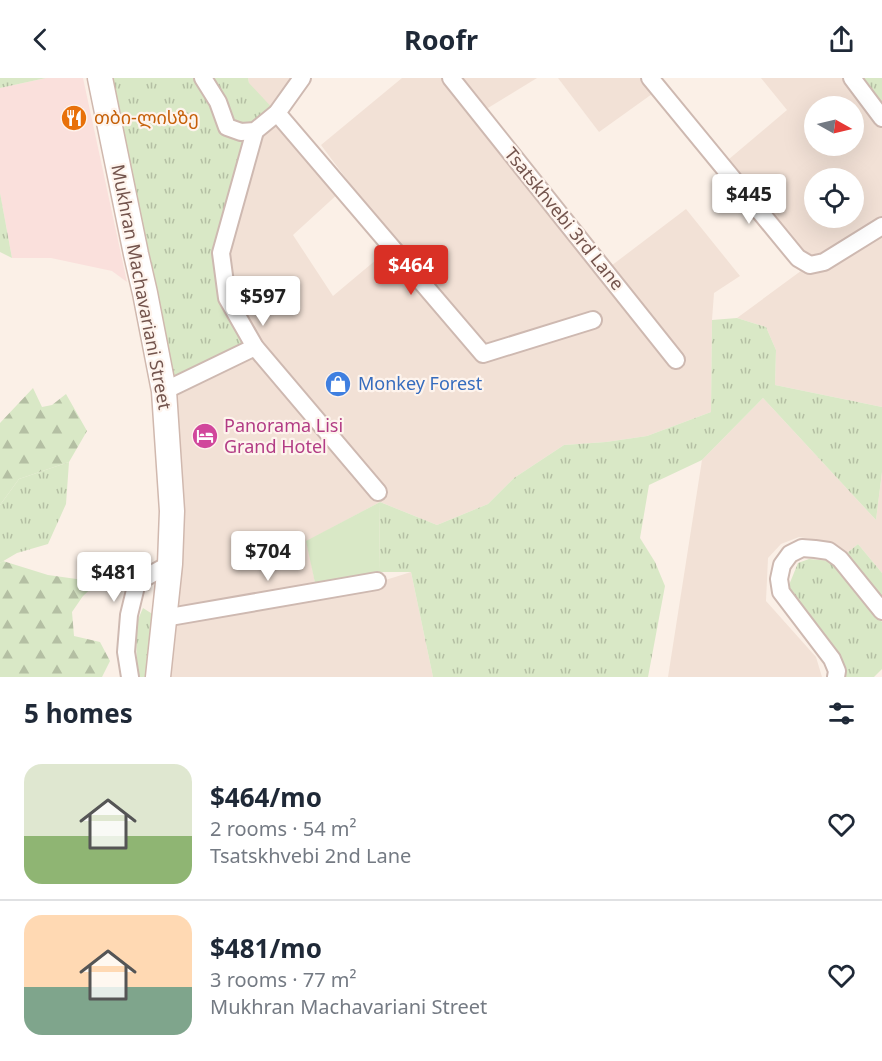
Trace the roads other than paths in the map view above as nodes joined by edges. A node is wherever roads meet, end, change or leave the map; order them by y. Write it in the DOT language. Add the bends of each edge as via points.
graph roads {
  1 [pos="100,78"];
  2 [pos="203,78"];
  3 [pos="302,78"];
  4 [pos="451,78"];
  5 [pos="650,78"];
  6 [pos="852,78"];
  7 [pos="277,113"];
  8 [pos="882,118"];
  9 [pos="255,131"];
  10 [pos="882,226"];
  11 [pos="593,320"];
  12 [pos="255,347"];
  13 [pos="676,360"];
  14 [pos="164,391"];
  15 [pos="378,492"];
  16 [pos="170,564"];
  17 [pos="377,581"];
  18 [pos="882,610"];
  19 [pos="164,618"];
  20 [pos="130,677"];
  21 [pos="158,677"];
  22 [pos="836,677"];
  1 -- 14 [label="main road, Mukhran Machavariani Street"];
  2 -- 9 [label="street" via="227,127"];
  3 -- 7 [label="street"];
  4 -- 13 [label="street, Tsatskhvebi 3rd Lane"];
  5 -- 10 [label="street" via="798,258 810,265 824,261"];
  6 -- 8 [label="street"];
  7 -- 9 [label="street"];
  7 -- 11 [label="street" via="483,354"];
  9 -- 12 [label="street" via="221,254 227,298"];
  12 -- 14 [label="street"];
  12 -- 15 [label="street"];
  14 -- 16 [label="main road, Mukhran Machavariani Street" via="172,511"];
  16 -- 19 [label="main road, Mukhran Machavariani Street"];
  16 -- 20 [label="street" via="137,582 126,652"];
  17 -- 19 [label="street"];
  18 -- 22 [label="street" via="829,551 802,548 790,554 782,566 781,592 832,659"];
  19 -- 21 [label="main road, Mukhran Machavariani Street"];
}
